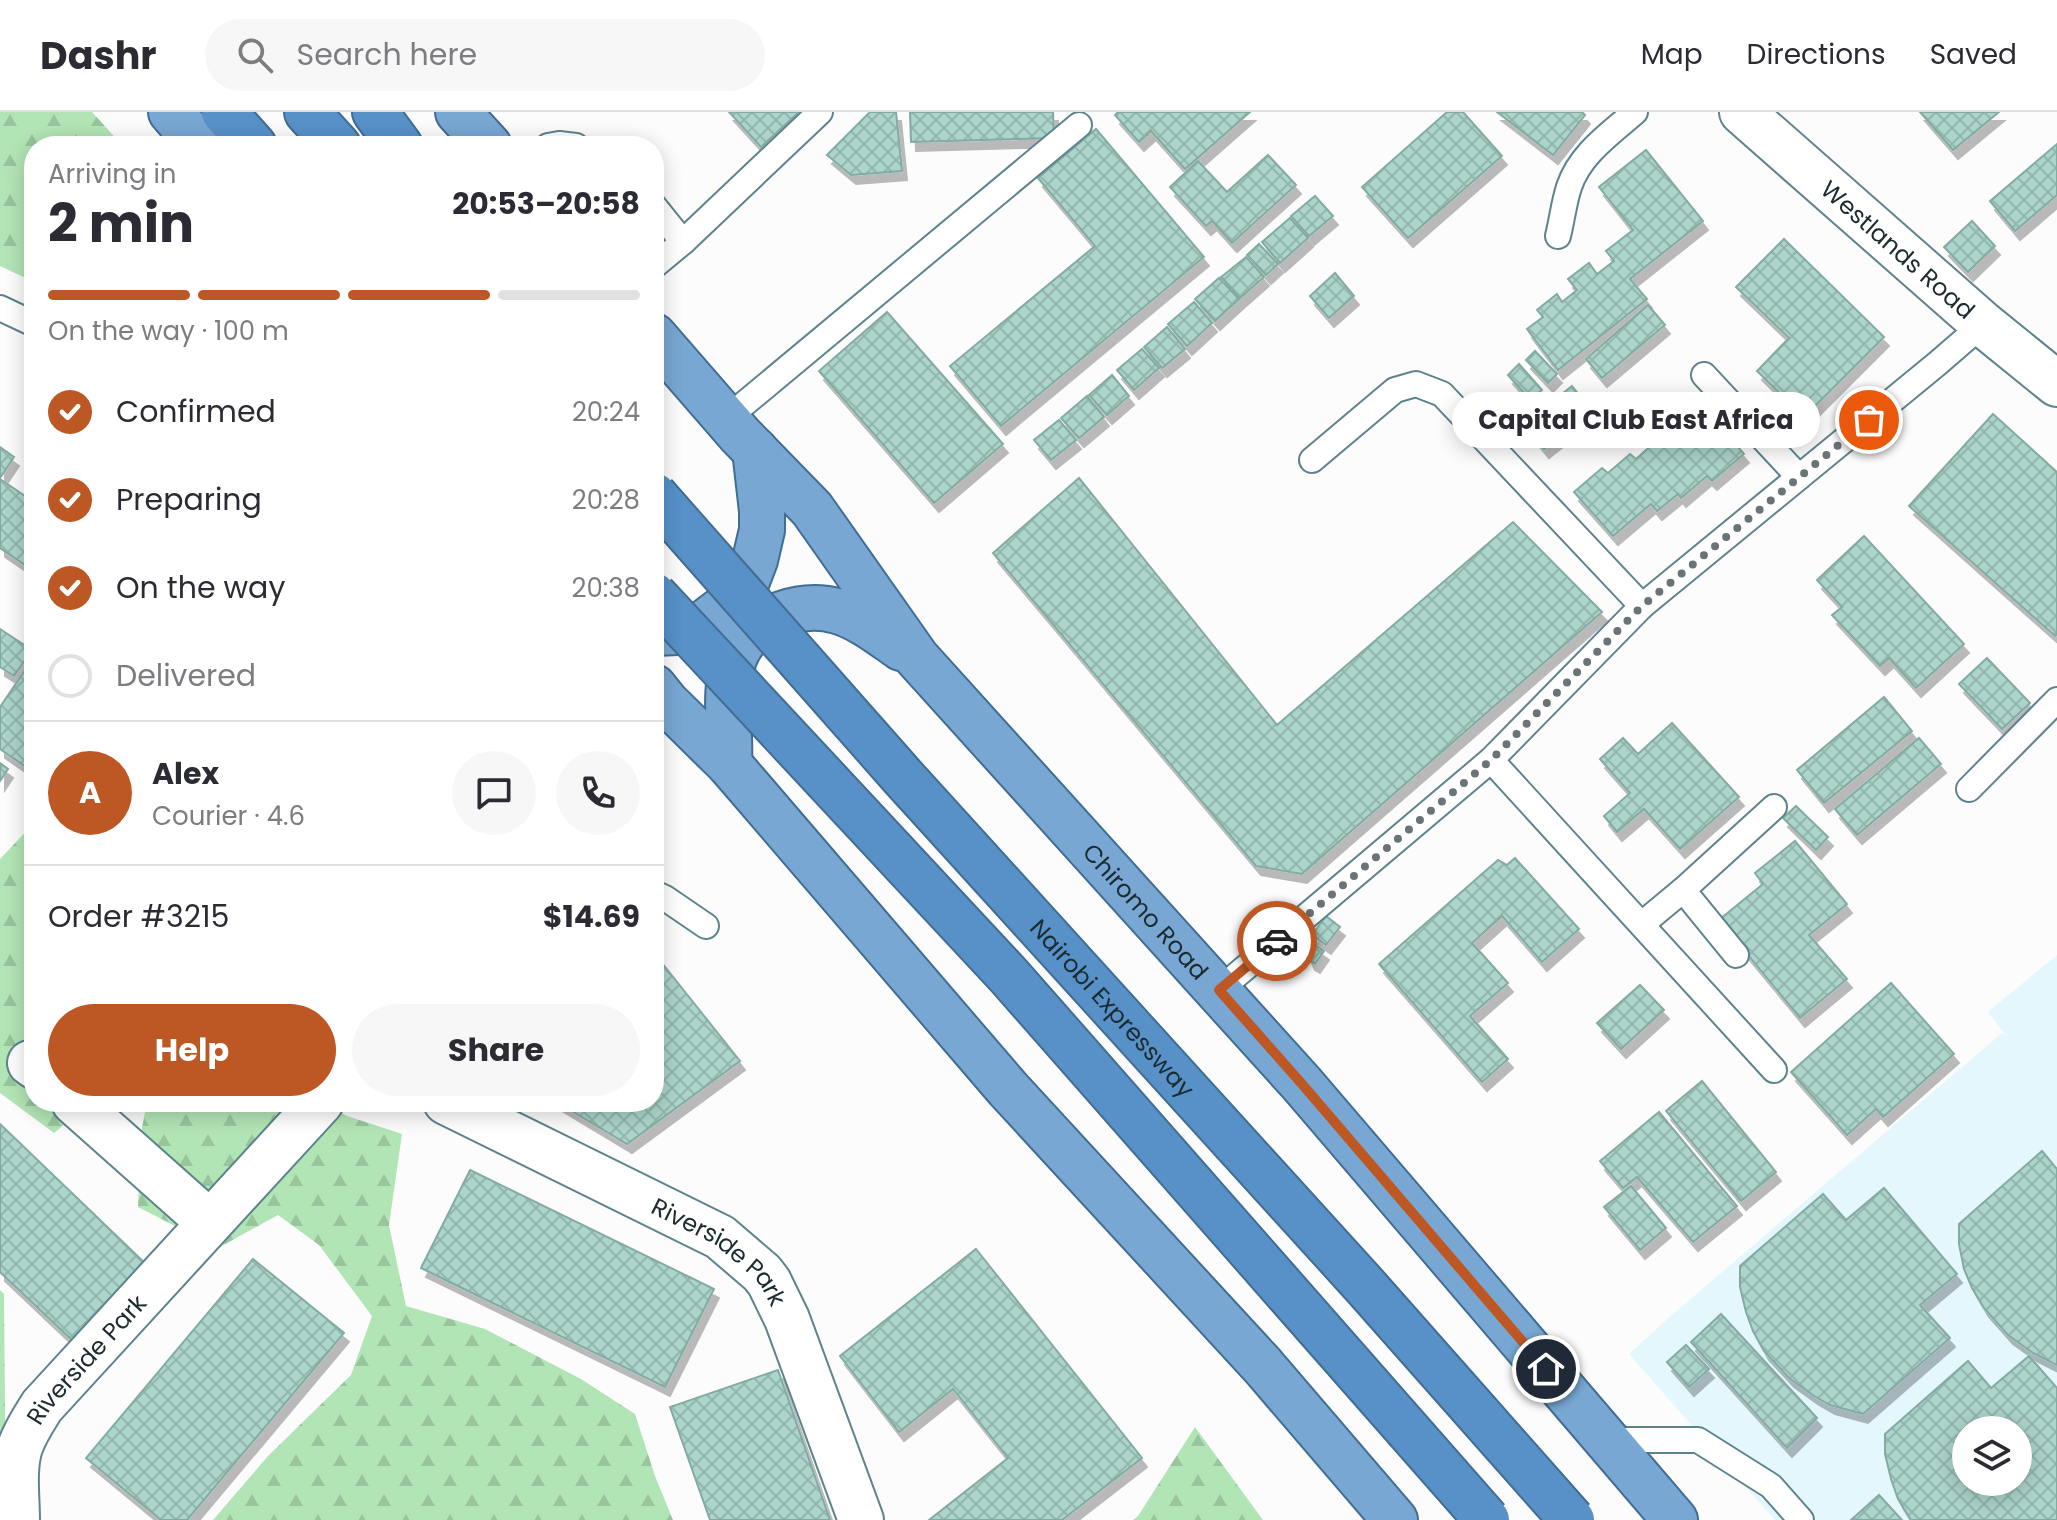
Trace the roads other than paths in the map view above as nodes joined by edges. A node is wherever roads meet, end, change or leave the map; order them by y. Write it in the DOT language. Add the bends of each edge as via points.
graph roads {
  1 [pos="171,112"];
  2 [pos="224,112"];
  3 [pos="307,112"];
  4 [pos="375,112"];
  5 [pos="458,112"];
  6 [pos="820,112"];
  7 [pos="1635,112"];
  8 [pos="1742,112"];
  9 [pos="1079,125"];
  10 [pos="191,136"];
  11 [pos="245,136"];
  12 [pos="329,136"];
  13 [pos="393,136"];
  14 [pos="480,136"];
  15 [pos="664,218"];
  16 [pos="1558,236"];
  17 [pos="683,242"];
  18 [pos="664,258"];
  19 [pos="0,308"];
  20 [pos="24,319"];
  21 [pos="1983,324"];
  22 [pos="664,347"];
  23 [pos="1704,375"];
  24 [pos="2057,384"];
  25 [pos="740,434"];
  26 [pos="1312,460"];
  27 [pos="1799,477"];
  28 [pos="664,503"];
  29 [pos="664,606"];
  30 [pos="1642,606"];
  31 [pos="664,633"];
  32 [pos="917,658"];
  33 [pos="2057,700"];
  34 [pos="664,706"];
  35 [pos="1491,760"];
  36 [pos="729,764"];
  37 [pos="1969,789"];
  38 [pos="1774,807"];
  39 [pos="1683,890"];
  40 [pos="664,898"];
  41 [pos="1642,924"];
  42 [pos="706,926"];
  43 [pos="1736,955"];
  44 [pos="1219,990"];
  45 [pos="1774,1070"];
  46 [pos="85,1112"];
  47 [pos="312,1112"];
  48 [pos="466,1112"];
  49 [pos="209,1222"];
  50 [pos="1607,1440"];
  51 [pos="17,1520"];
  52 [pos="861,1520"];
  53 [pos="1395,1520"];
  54 [pos="1487,1520"];
  55 [pos="1572,1520"];
  56 [pos="1675,1520"];
  57 [pos="1801,1520"];
  1 -- 10 [label="highway"];
  2 -- 11 [label="highway"];
  3 -- 12 [label="highway"];
  4 -- 13 [label="highway"];
  5 -- 14 [label="highway"];
  6 -- 17 [label="lane"];
  7 -- 16 [label="lane" via="1578,169"];
  8 -- 21 [label="street, Westlands Road"];
  9 -- 25 [label="lane"];
  15 -- 17 [label="lane"];
  17 -- 18 [label="lane"];
  19 -- 20 [label="lane"];
  21 -- 24 [label="street, Westlands Road"];
  21 -- 27 [label="lane"];
  22 -- 25 [label="highway, Chiromo Road"];
  23 -- 27 [label="lane"];
  25 -- 31 [label="highway" via="762,511 747,581 738,597 704,623"];
  25 -- 32 [label="highway, Chiromo Road" via="812,509"];
  26 -- 30 [label="lane" via="1395,390 1416,384 1442,394"];
  27 -- 30 [label="lane"];
  28 -- 55 [label="highway, Nairobi Expressway, bridge" via="891,764"];
  29 -- 54 [label="highway, bridge" via="1009,976"];
  30 -- 35 [label="lane"];
  32 -- 36 [label="highway" via="835,610 808,608 774,617 743,641 734,661 728,702"];
  32 -- 44 [label="highway, Chiromo Road"];
  33 -- 37 [label="lane"];
  34 -- 36 [label="highway"];
  35 -- 41 [label="lane"];
  35 -- 44 [label="lane"];
  36 -- 53 [label="highway" via="1008,1089 1263,1366"];
  38 -- 39 [label="lane"];
  39 -- 41 [label="lane"];
  39 -- 43 [label="lane"];
  40 -- 42 [label="lane"];
  41 -- 45 [label="lane"];
  44 -- 50 [label="highway, Chiromo Road"];
  46 -- 49 [label="street"];
  47 -- 49 [label="street, Riverside Park"];
  48 -- 52 [label="street, Riverside Park" via="720,1237 762,1273 787,1319"];
  49 -- 51 [label="street, Riverside Park" via="42,1406 19,1449"];
  50 -- 56 [label="highway, Chiromo Road"];
  50 -- 57 [label="lane" via="1698,1440 1771,1486"];
}
